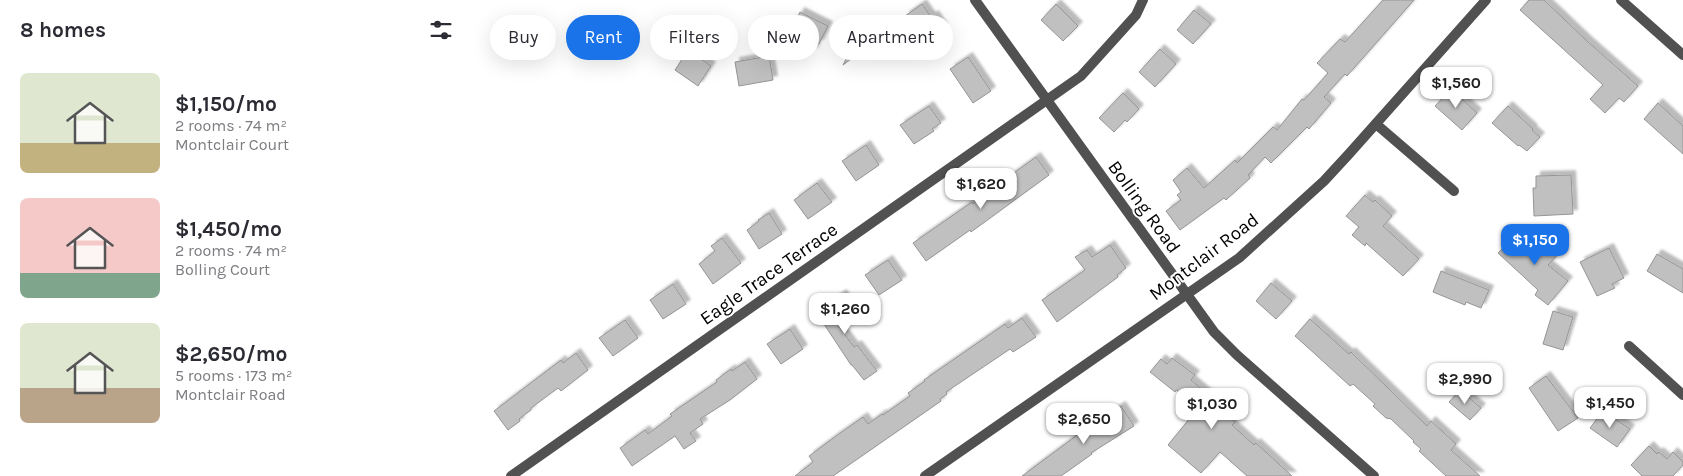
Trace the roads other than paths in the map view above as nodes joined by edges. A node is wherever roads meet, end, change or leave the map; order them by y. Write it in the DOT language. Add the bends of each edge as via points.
graph roads {
  1 [pos="975,0"];
  2 [pos="1143,0"];
  3 [pos="1485,0"];
  4 [pos="1621,0"];
  5 [pos="1683,55"];
  6 [pos="1047,101"];
  7 [pos="1376,124"];
  8 [pos="1453,192"];
  9 [pos="1186,295"];
  10 [pos="1629,346"];
  11 [pos="1683,394"];
  12 [pos="518,474"];
  13 [pos="925,476"];
  14 [pos="1374,476"];
  1 -- 6 [label="street, Bolling Road"];
  2 -- 6 [label="street, Eagle Trace Terrace" via="1136,15 1081,76"];
  3 -- 7 [label="street, Montclair Road"];
  4 -- 5 [label="street"];
  6 -- 9 [label="street, Bolling Road"];
  6 -- 12 [label="street, Eagle Trace Terrace"];
  7 -- 8 [label="street"];
  7 -- 9 [label="street, Montclair Road" via="1317,188 1239,258"];
  9 -- 13 [label="street, Montclair Road"];
  9 -- 14 [label="street, Bolling Road" via="1214,332 1237,355"];
  10 -- 11 [label="street"];
}
